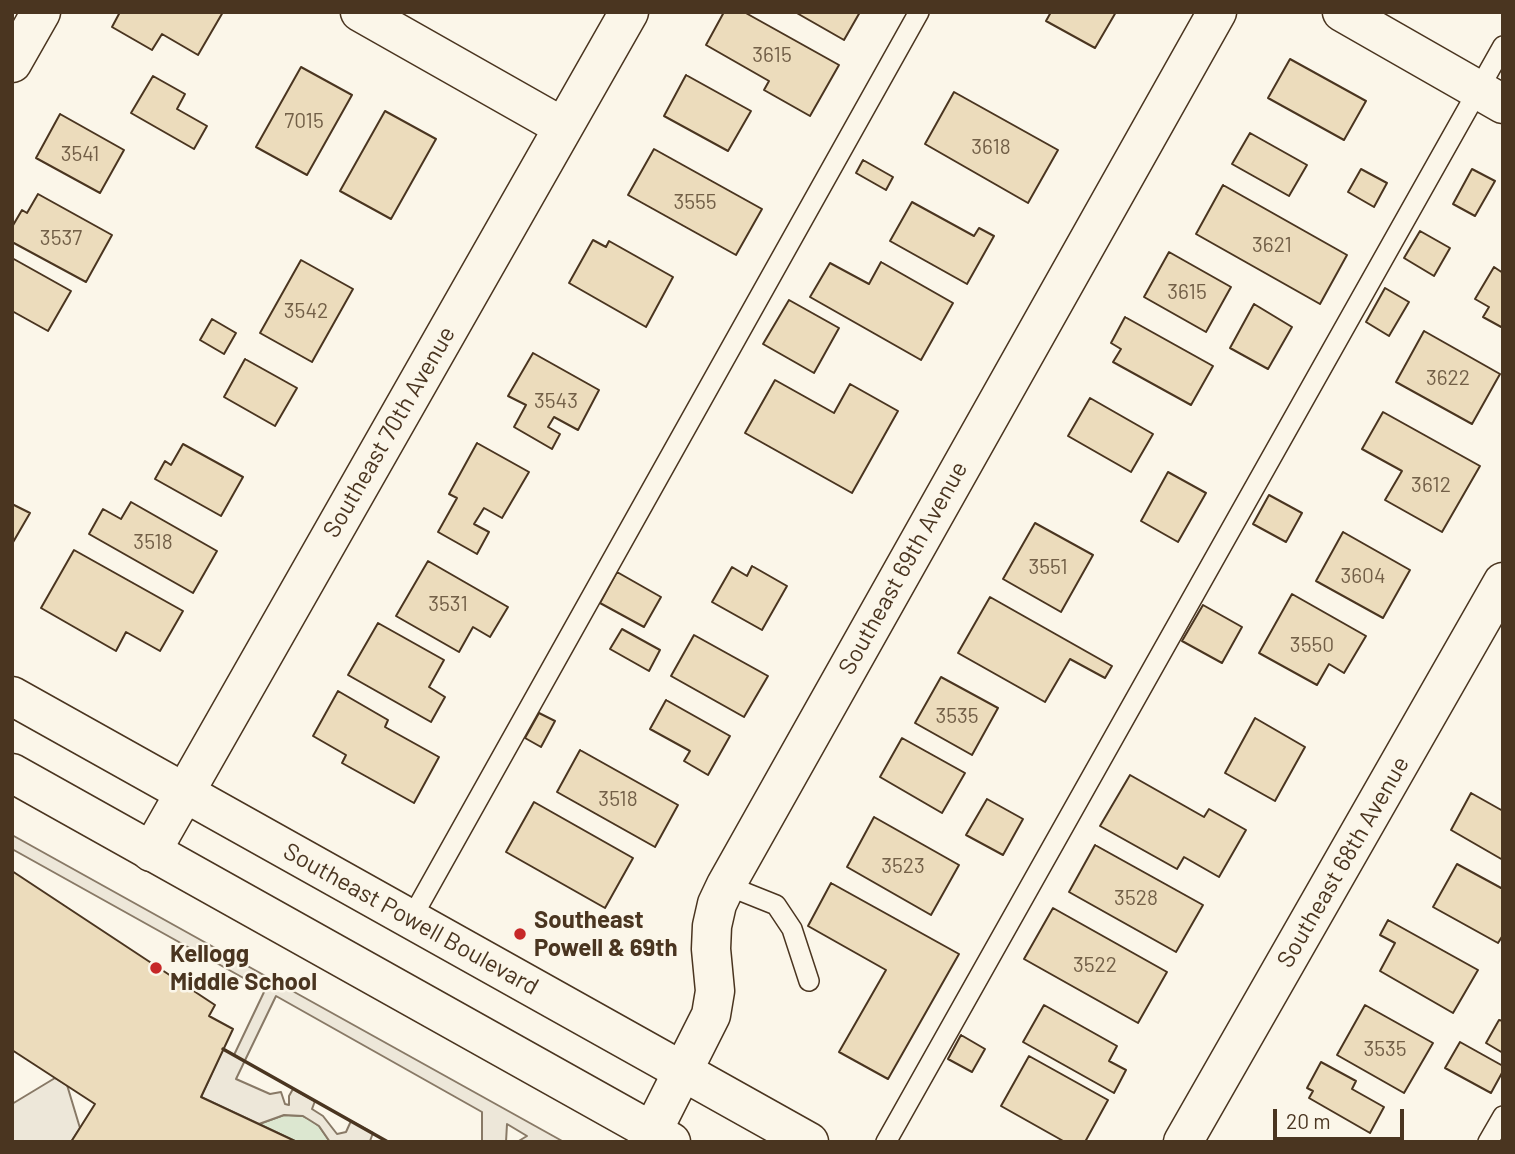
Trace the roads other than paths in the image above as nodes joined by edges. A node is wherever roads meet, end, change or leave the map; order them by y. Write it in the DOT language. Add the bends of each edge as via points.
graph roads {
  1 [pos="41,12"];
  2 [pos="360,12"];
  3 [pos="629,12"];
  4 [pos="919,12"];
  5 [pos="1217,12"];
  6 [pos="1342,12"];
  7 [pos="1503,46"];
  8 [pos="12,63"];
  9 [pos="1490,97"];
  10 [pos="563,127"];
  11 [pos="1503,582"];
  12 [pos="12,696"];
  13 [pos="12,773"];
  14 [pos="184,792"];
  15 [pos="151,852"];
  16 [pos="726,884"];
  17 [pos="411,919"];
  18 [pos="809,981"];
  19 [pos="684,1072"];
  20 [pos="1503,1116"];
  21 [pos="657,1138"];
  22 [pos="809,1142"];
  23 [pos="886,1142"];
  24 [pos="1183,1142"];
  25 [pos="1488,1142"];
  1 -- 8 [label="street"];
  2 -- 10 [label="street"];
  3 -- 10 [label="street, Southeast 70th Avenue"];
  4 -- 17 [label="lane"];
  5 -- 16 [label="street, Southeast 69th Avenue"];
  6 -- 9 [label="street"];
  7 -- 9 [label="lane"];
  9 -- 23 [label="lane"];
  10 -- 14 [label="street, Southeast 70th Avenue"];
  11 -- 24 [label="street, Southeast 68th Avenue"];
  12 -- 14 [label="street, Southeast Powell Boulevard"];
  13 -- 15 [label="street"];
  14 -- 15 [label="street, Southeast 70th Avenue"];
  14 -- 17 [label="street, Southeast Powell Boulevard"];
  15 -- 21 [label="street"];
  16 -- 18 [label="lane" via="776,905 792,929"];
  16 -- 19 [label="street, Southeast 69th Avenue" via="712,926 715,991 711,1015"];
  17 -- 19 [label="street, Southeast Powell Boulevard"];
  19 -- 21 [label="street, Southeast 69th Avenue"];
  19 -- 22 [label="street, Southeast Powell Boulevard"];
  20 -- 25 [label="lane"];
}
